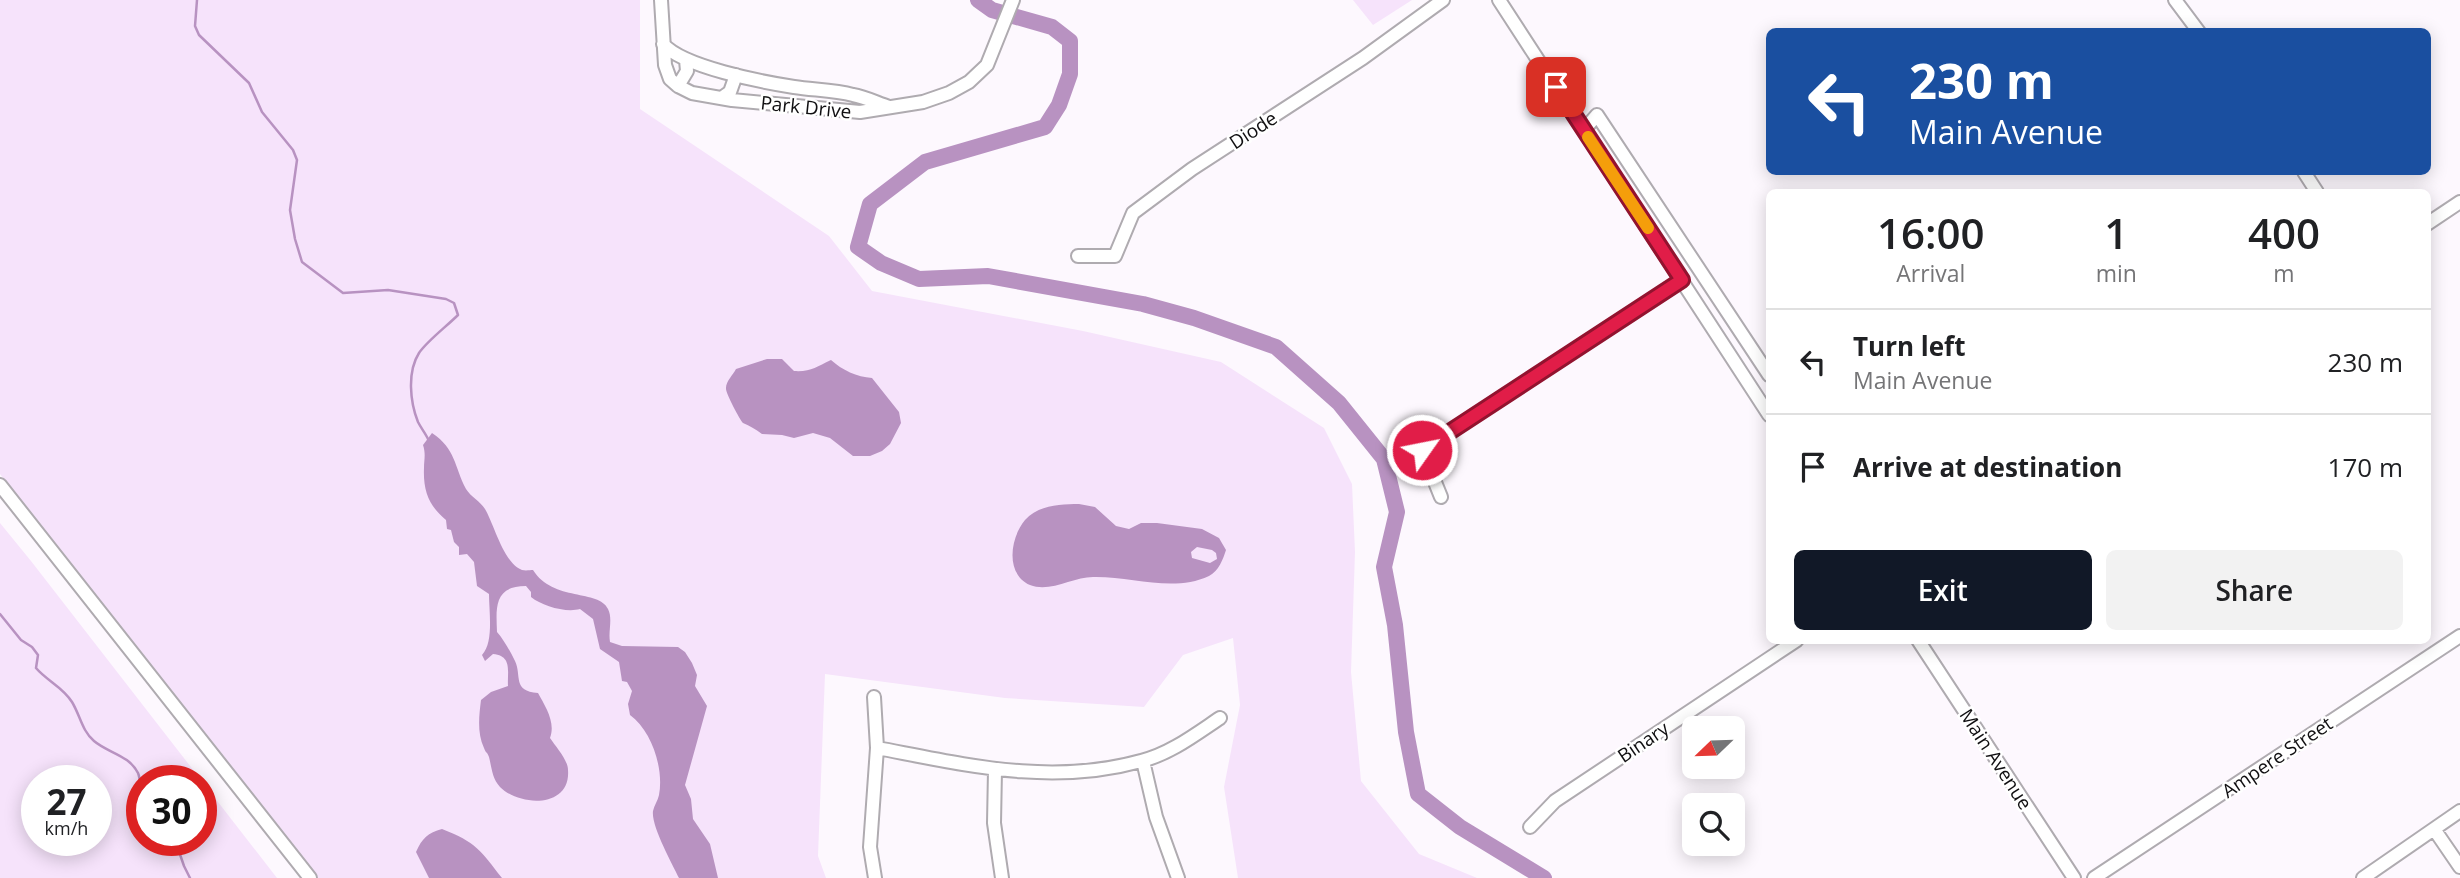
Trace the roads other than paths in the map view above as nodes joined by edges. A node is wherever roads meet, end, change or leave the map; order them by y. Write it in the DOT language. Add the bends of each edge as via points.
graph roads {
  1 [pos="661,0"];
  2 [pos="1013,0"];
  3 [pos="1443,0"];
  4 [pos="1499,0"];
  5 [pos="2175,0"];
  6 [pos="2196,28"];
  7 [pos="663,43"];
  8 [pos="686,60"];
  9 [pos="736,75"];
  10 [pos="678,86"];
  11 [pos="723,97"];
  12 [pos="889,107"];
  13 [pos="1584,130"];
  14 [pos="2460,202"];
  15 [pos="2431,221"];
  16 [pos="1078,256"];
  17 [pos="1682,280"];
  18 [pos="1766,370"];
  19 [pos="1766,410"];
  20 [pos="0,485"];
  21 [pos="1441,497"];
  22 [pos="2460,636"];
  23 [pos="1791,644"];
  24 [pos="1921,644"];
  25 [pos="874,697"];
  26 [pos="1220,718"];
  27 [pos="877,748"];
  28 [pos="1143,761"];
  29 [pos="995,770"];
  30 [pos="2460,811"];
  31 [pos="1530,827"];
  32 [pos="2434,829"];
  33 [pos="2460,867"];
  34 [pos="310,878"];
  35 [pos="875,878"];
  36 [pos="1002,878"];
  37 [pos="1178,878"];
  38 [pos="2074,878"];
  39 [pos="2094,878"];
  40 [pos="2363,878"];
  1 -- 7 [label="street"];
  2 -- 12 [label="street, Park Drive" via="987,65 969,82 923,102"];
  3 -- 16 [label="street, Diode" via="1133,213 1115,257"];
  4 -- 13 [label="street"];
  5 -- 6 [label="street"];
  7 -- 8 [label="street, Park Drive"];
  7 -- 10 [label="street" via="665,65"];
  8 -- 9 [label="street, Park Drive"];
  8 -- 10 [label="street" via="687,71"];
  9 -- 11 [label="street"];
  9 -- 12 [label="street, Park Drive" via="853,95"];
  10 -- 11 [label="street, Park Drive"];
  11 -- 12 [label="street, Park Drive" via="860,113"];
  13 -- 17 [label="street"];
  13 -- 18 [label="street" via="1597,115"];
  14 -- 15 [label="street"];
  17 -- 19 [label="street"];
  17 -- 21 [label="street" via="1422,450"];
  20 -- 34 [label="street"];
  22 -- 39 [label="street, Ampere Street"];
  23 -- 31 [label="street, Binary" via="1555,801"];
  24 -- 38 [label="street, Main Avenue"];
  25 -- 27 [label="street"];
  26 -- 28 [label="street" via="1188,740"];
  27 -- 29 [label="street"];
  27 -- 35 [label="street" via="870,847"];
  28 -- 29 [label="street" via="1070,774"];
  28 -- 37 [label="street" via="1156,817"];
  29 -- 36 [label="street" via="994,823"];
  30 -- 32 [label="street"];
  32 -- 33 [label="street"];
  32 -- 40 [label="street"];
}
